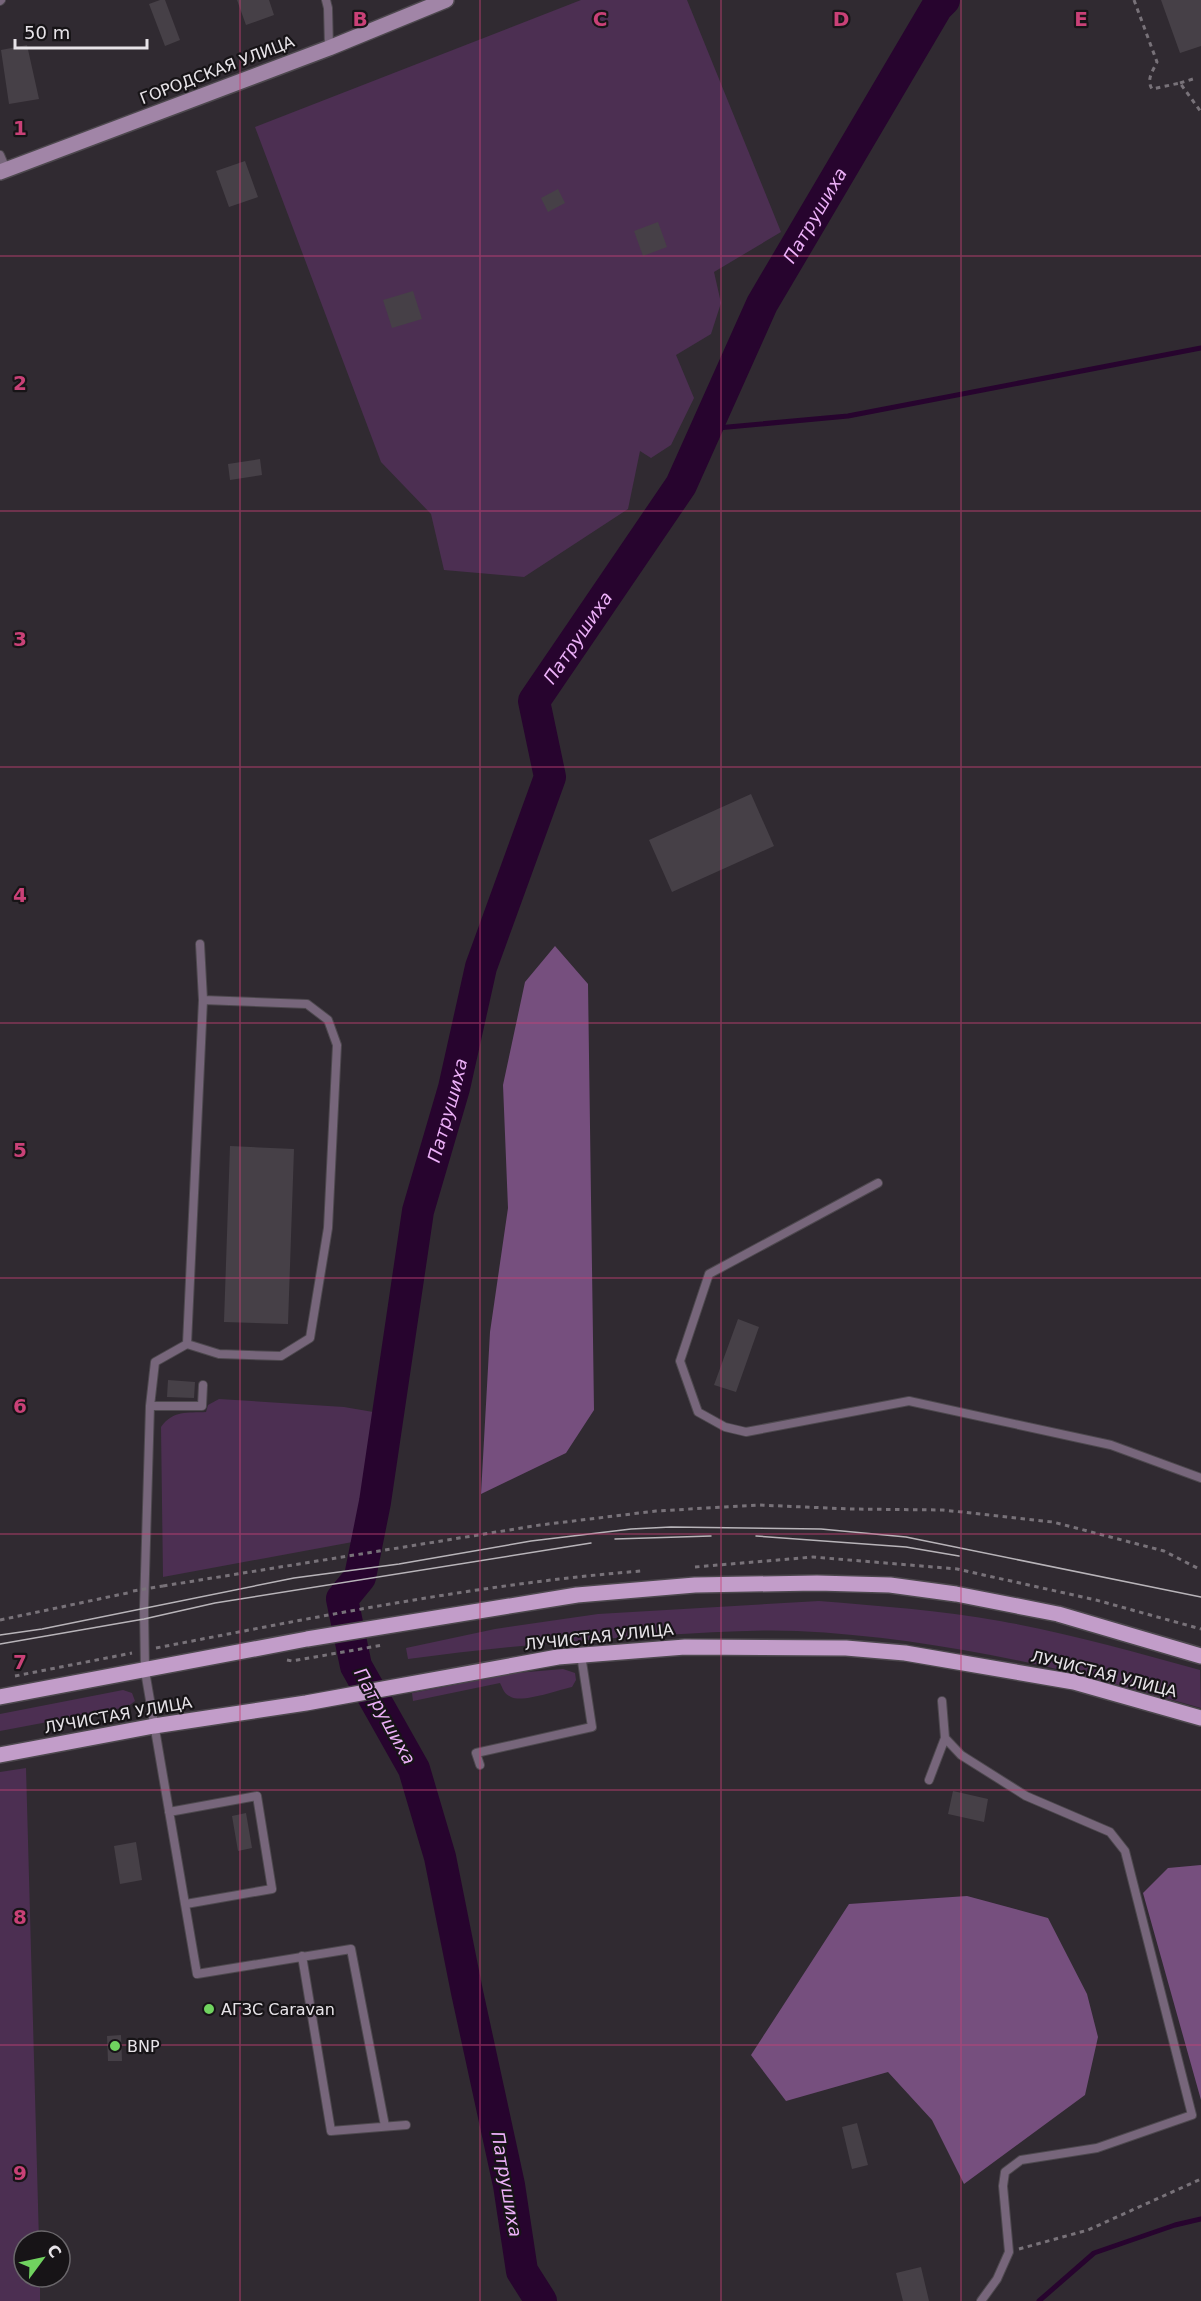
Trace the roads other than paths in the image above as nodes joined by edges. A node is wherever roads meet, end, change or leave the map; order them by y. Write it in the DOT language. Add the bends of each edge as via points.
graph roads {
  1 [pos="326,0"];
  2 [pos="446,0"];
  3 [pos="329,48"];
  4 [pos="0,155"];
  5 [pos="3,171"];
  6 [pos="200,944"];
  7 [pos="203,1000"];
  8 [pos="878,1183"];
  9 [pos="187,1344"];
  10 [pos="202,1385"];
  11 [pos="150,1406"];
  12 [pos="1201,1478"];
  13 [pos="581,1655"];
  14 [pos="1201,1656"];
  15 [pos="145,1671"];
  16 [pos="0,1697"];
  17 [pos="942,1701"];
  18 [pos="1201,1718"];
  19 [pos="154,1726"];
  20 [pos="945,1738"];
  21 [pos="0,1755"];
  22 [pos="480,1765"];
  23 [pos="929,1780"];
  24 [pos="169,1812"];
  25 [pos="186,1904"];
  26 [pos="302,1956"];
  27 [pos="406,2125"];
  28 [pos="385,2126"];
  29 [pos="981,2301"];
  1 -- 3 [label="lane"];
  2 -- 3 [label="street, ГОРОДСКАЯ УЛИЦА"];
  3 -- 5 [label="street, ГОРОДСКАЯ УЛИЦА"];
  4 -- 5 [label="lane"];
  6 -- 7 [label="lane"];
  7 -- 9 [label="lane"];
  7 -- 9 [label="lane" via="307,1004 328,1020 337,1045 328,1228 310,1338 281,1356 219,1354"];
  8 -- 12 [label="lane" via="709,1274 680,1361 698,1412 725,1428 746,1432 909,1401 1112,1445"];
  9 -- 11 [label="lane" via="155,1362"];
  10 -- 11 [label="lane" via="202,1406"];
  11 -- 15 [label="lane"];
  13 -- 18 [label="main road, ЛУЧИСТАЯ УЛИЦА" via="727,1645 905,1653 1074,1682"];
  13 -- 19 [label="main road, ЛУЧИСТАЯ УЛИЦА"];
  13 -- 22 [label="lane" via="592,1727 476,1754"];
  14 -- 15 [label="main road" via="1058,1614 956,1594 890,1585 805,1583 695,1585 577,1594 306,1639"];
  15 -- 16 [label="main road"];
  15 -- 19 [label="lane"];
  17 -- 20 [label="lane"];
  19 -- 21 [label="main road, ЛУЧИСТАЯ УЛИЦА"];
  19 -- 24 [label="lane"];
  20 -- 23 [label="lane"];
  20 -- 29 [label="lane" via="961,1755 1026,1800 1110,1832 1125,1851 1192,2115 1097,2148 1021,2160 1005,2172 1009,2252"];
  24 -- 25 [label="lane"];
  24 -- 25 [label="lane" via="257,1796 272,1889"];
  25 -- 26 [label="lane" via="197,1974"];
  26 -- 28 [label="lane" via="351,1949"];
  26 -- 28 [label="lane" via="331,2131"];
  27 -- 28 [label="lane"];
}
